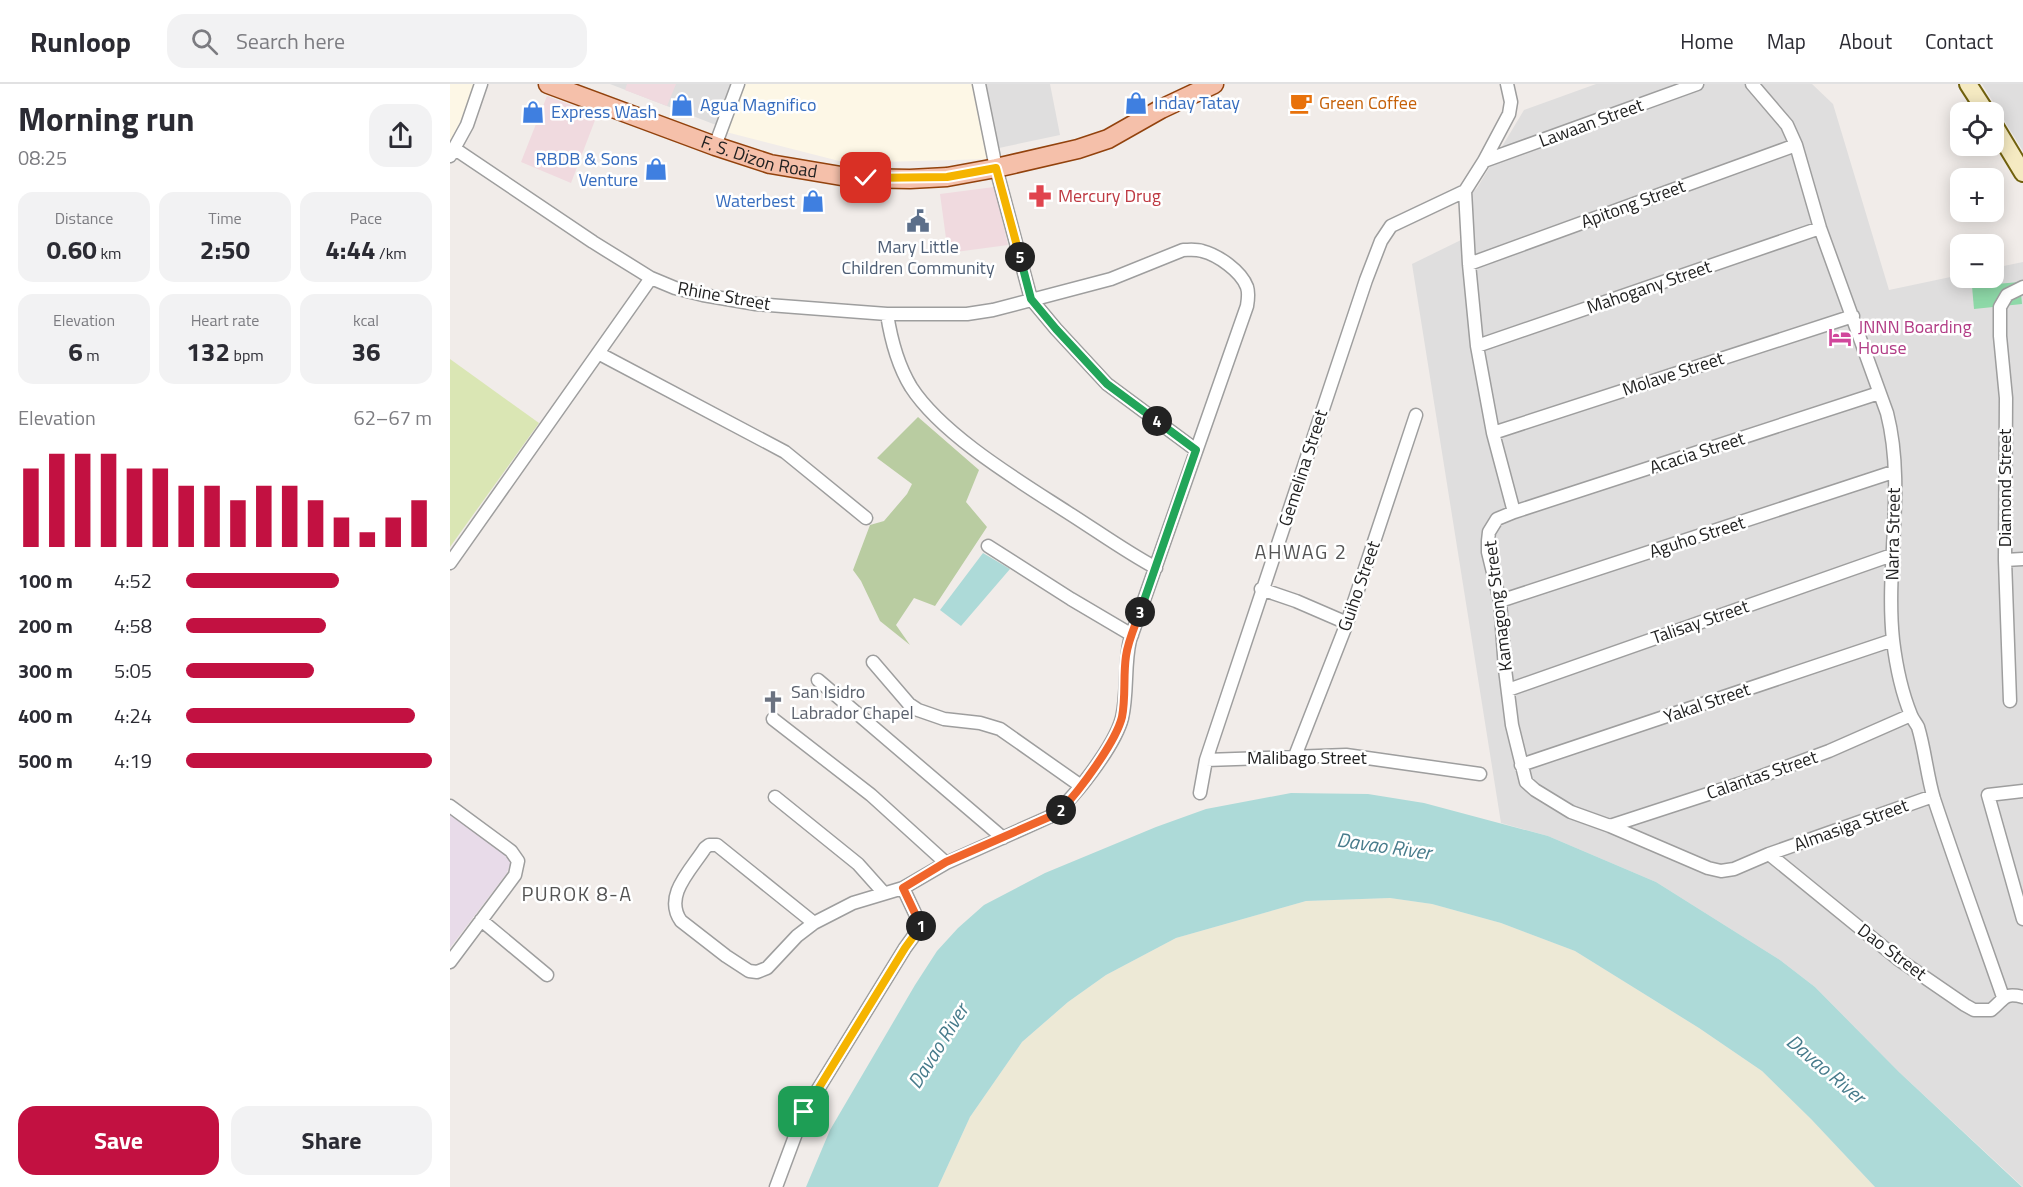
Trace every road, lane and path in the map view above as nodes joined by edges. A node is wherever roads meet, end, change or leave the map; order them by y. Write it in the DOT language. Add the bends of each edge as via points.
graph roads {
  1 [pos="481,84"];
  2 [pos="548,84"];
  3 [pos="738,84"];
  4 [pos="979,84"];
  5 [pos="1214,84"];
  6 [pos="1507,84"];
  7 [pos="1697,84"];
  8 [pos="1752,84"];
  9 [pos="1968,84"];
  10 [pos="1980,102"];
  11 [pos="2004,142"];
  12 [pos="1796,145"];
  13 [pos="715,146"];
  14 [pos="452,153"];
  15 [pos="1485,161"];
  16 [pos="996,168"];
  17 [pos="2023,174"];
  18 [pos="1465,190"];
  19 [pos="1820,228"];
  20 [pos="1469,264"];
  21 [pos="651,279"];
  22 [pos="2023,287"];
  23 [pos="1031,299"];
  24 [pos="887,314"];
  25 [pos="1853,316"];
  26 [pos="1477,346"];
  27 [pos="598,353"];
  28 [pos="1879,393"];
  29 [pos="1416,415"];
  30 [pos="1493,433"];
  31 [pos="1196,450"];
  32 [pos="1893,472"];
  33 [pos="1514,512"];
  34 [pos="866,518"];
  35 [pos="988,546"];
  36 [pos="1892,555"];
  37 [pos="2023,559"];
  38 [pos="2005,560"];
  39 [pos="450,563"];
  40 [pos="1156,568"];
  41 [pos="1261,589"];
  42 [pos="1500,601"];
  43 [pos="1347,623"];
  44 [pos="1132,635"];
  45 [pos="1893,640"];
  46 [pos="873,662"];
  47 [pos="818,680"];
  48 [pos="1508,690"];
  49 [pos="2010,701"];
  50 [pos="1911,715"];
  51 [pos="773,719"];
  52 [pos="1295,756"];
  53 [pos="1206,760"];
  54 [pos="1521,765"];
  55 [pos="1480,774"];
  56 [pos="1081,786"];
  57 [pos="2023,790"];
  58 [pos="1200,793"];
  59 [pos="1934,796"];
  60 [pos="775,797"];
  61 [pos="450,806"];
  62 [pos="1610,826"];
  63 [pos="1003,837"];
  64 [pos="1769,854"];
  65 [pos="946,862"];
  66 [pos="903,888"];
  67 [pos="883,892"];
  68 [pos="2023,919"];
  69 [pos="481,920"];
  70 [pos="814,923"];
  71 [pos="450,962"];
  72 [pos="547,975"];
  73 [pos="2003,997"];
  74 [pos="2023,997"];
  75 [pos="776,1187"];
  1 -- 14 [label="street"];
  2 -- 13 [label="main road, F. S. Dizon Road"];
  3 -- 13 [label="street"];
  4 -- 16 [label="street"];
  5 -- 16 [label="main road, F. S. Dizon Road" via="1108,138"];
  6 -- 15 [label="street" via="1509,114"];
  7 -- 15 [label="street, Lawaan Street"];
  8 -- 12 [label="street, Narra Street" via="1787,125"];
  9 -- 10 [label="main road"];
  11 -- 17 [label="main road"];
  12 -- 19 [label="street, Narra Street"];
  12 -- 20 [label="street, Apitong Street"];
  13 -- 16 [label="main road, F. S. Dizon Road" via="770,164 853,177 947,177"];
  14 -- 21 [label="street, Rhine Street"];
  15 -- 18 [label="street"];
  16 -- 23 [label="street"];
  18 -- 20 [label="street"];
  18 -- 41 [label="street, Gemelina Street" via="1391,226 1385,233"];
  19 -- 25 [label="street, Narra Street"];
  19 -- 26 [label="street, Mahogany Street"];
  20 -- 26 [label="street"];
  21 -- 24 [label="street, Rhine Street" via="703,295 756,304"];
  21 -- 27 [label="street"];
  22 -- 38 [label="street, Diamond Street" via="2007,295 2000,307 2006,398"];
  23 -- 24 [label="street, Rhine Street" via="967,314"];
  23 -- 31 [label="street" via="1107,384"];
  23 -- 31 [label="street, Rhine Street" via="1112,279 1183,250 1203,251 1242,278 1247,288 1247,306"];
  24 -- 40 [label="street" via="891,340 912,387 947,428 1040,495"];
  25 -- 28 [label="street, Narra Street"];
  25 -- 30 [label="street, Molave Street"];
  26 -- 30 [label="street"];
  27 -- 34 [label="street" via="785,452"];
  27 -- 39 [label="street"];
  28 -- 32 [label="street, Narra Street" via="1892,432"];
  28 -- 33 [label="street, Acacia Street"];
  29 -- 43 [label="street, Guiho Street"];
  30 -- 33 [label="street"];
  31 -- 40 [label="street, Rhine Street"];
  32 -- 36 [label="street, Narra Street"];
  32 -- 42 [label="street, Aguho Street"];
  33 -- 42 [label="street, Kamagong Street" via="1497,519 1489,532 1488,552"];
  35 -- 44 [label="street"];
  36 -- 45 [label="street, Narra Street"];
  36 -- 48 [label="street, Talisay Street"];
  37 -- 38 [label="street"];
  38 -- 49 [label="street, Diamond Street"];
  40 -- 44 [label="street, Rhine Street"];
  41 -- 43 [label="street"];
  41 -- 53 [label="street, Gemelina Street"];
  42 -- 48 [label="street, Kamagong Street"];
  43 -- 52 [label="street, Guiho Street"];
  44 -- 56 [label="street, Rhine Street" via="1126,656 1121,720"];
  45 -- 50 [label="street, Narra Street"];
  45 -- 54 [label="street, Yakal Street"];
  46 -- 56 [label="street" via="918,710 1000,729"];
  47 -- 63 [label="street"];
  48 -- 54 [label="street, Kamagong Street"];
  50 -- 59 [label="street, Narra Street"];
  50 -- 62 [label="street, Calantas Street" via="1751,780"];
  51 -- 65 [label="street" via="871,795"];
  52 -- 53 [label="street, Malibago Street"];
  52 -- 55 [label="street, Malibago Street" via="1346,754"];
  53 -- 58 [label="street, Gemelina Street"];
  54 -- 62 [label="street, Kamagong Street" via="1526,782 1535,790 1571,812"];
  56 -- 63 [label="street, Rhine Street" via="1054,814"];
  57 -- 68 [label="street" via="1988,795"];
  59 -- 64 [label="street, Almasiga Street"];
  59 -- 73 [label="street, Narra Street"];
  60 -- 67 [label="street" via="858,864"];
  61 -- 69 [label="street" via="511,851 518,861 515,875"];
  62 -- 64 [label="street, Kamagong Street" via="1721,871"];
  63 -- 65 [label="street, Rhine Street"];
  64 -- 73 [label="street, Dao Street" via="1898,959 1965,1005 1974,1010 1991,1010"];
  65 -- 66 [label="street, Rhine Street"];
  66 -- 67 [label="street, Rhine Street"];
  66 -- 75 [label="street" via="921,926 804,1112"];
  67 -- 70 [label="street, Rhine Street"];
  69 -- 71 [label="street"];
  69 -- 72 [label="street"];
  70 -- 70 [label="street, Rhine Street" via="767,968 748,971 681,921 675,913 674,895 705,848 717,845"];
  73 -- 74 [label="street, Dao Street"];
}
